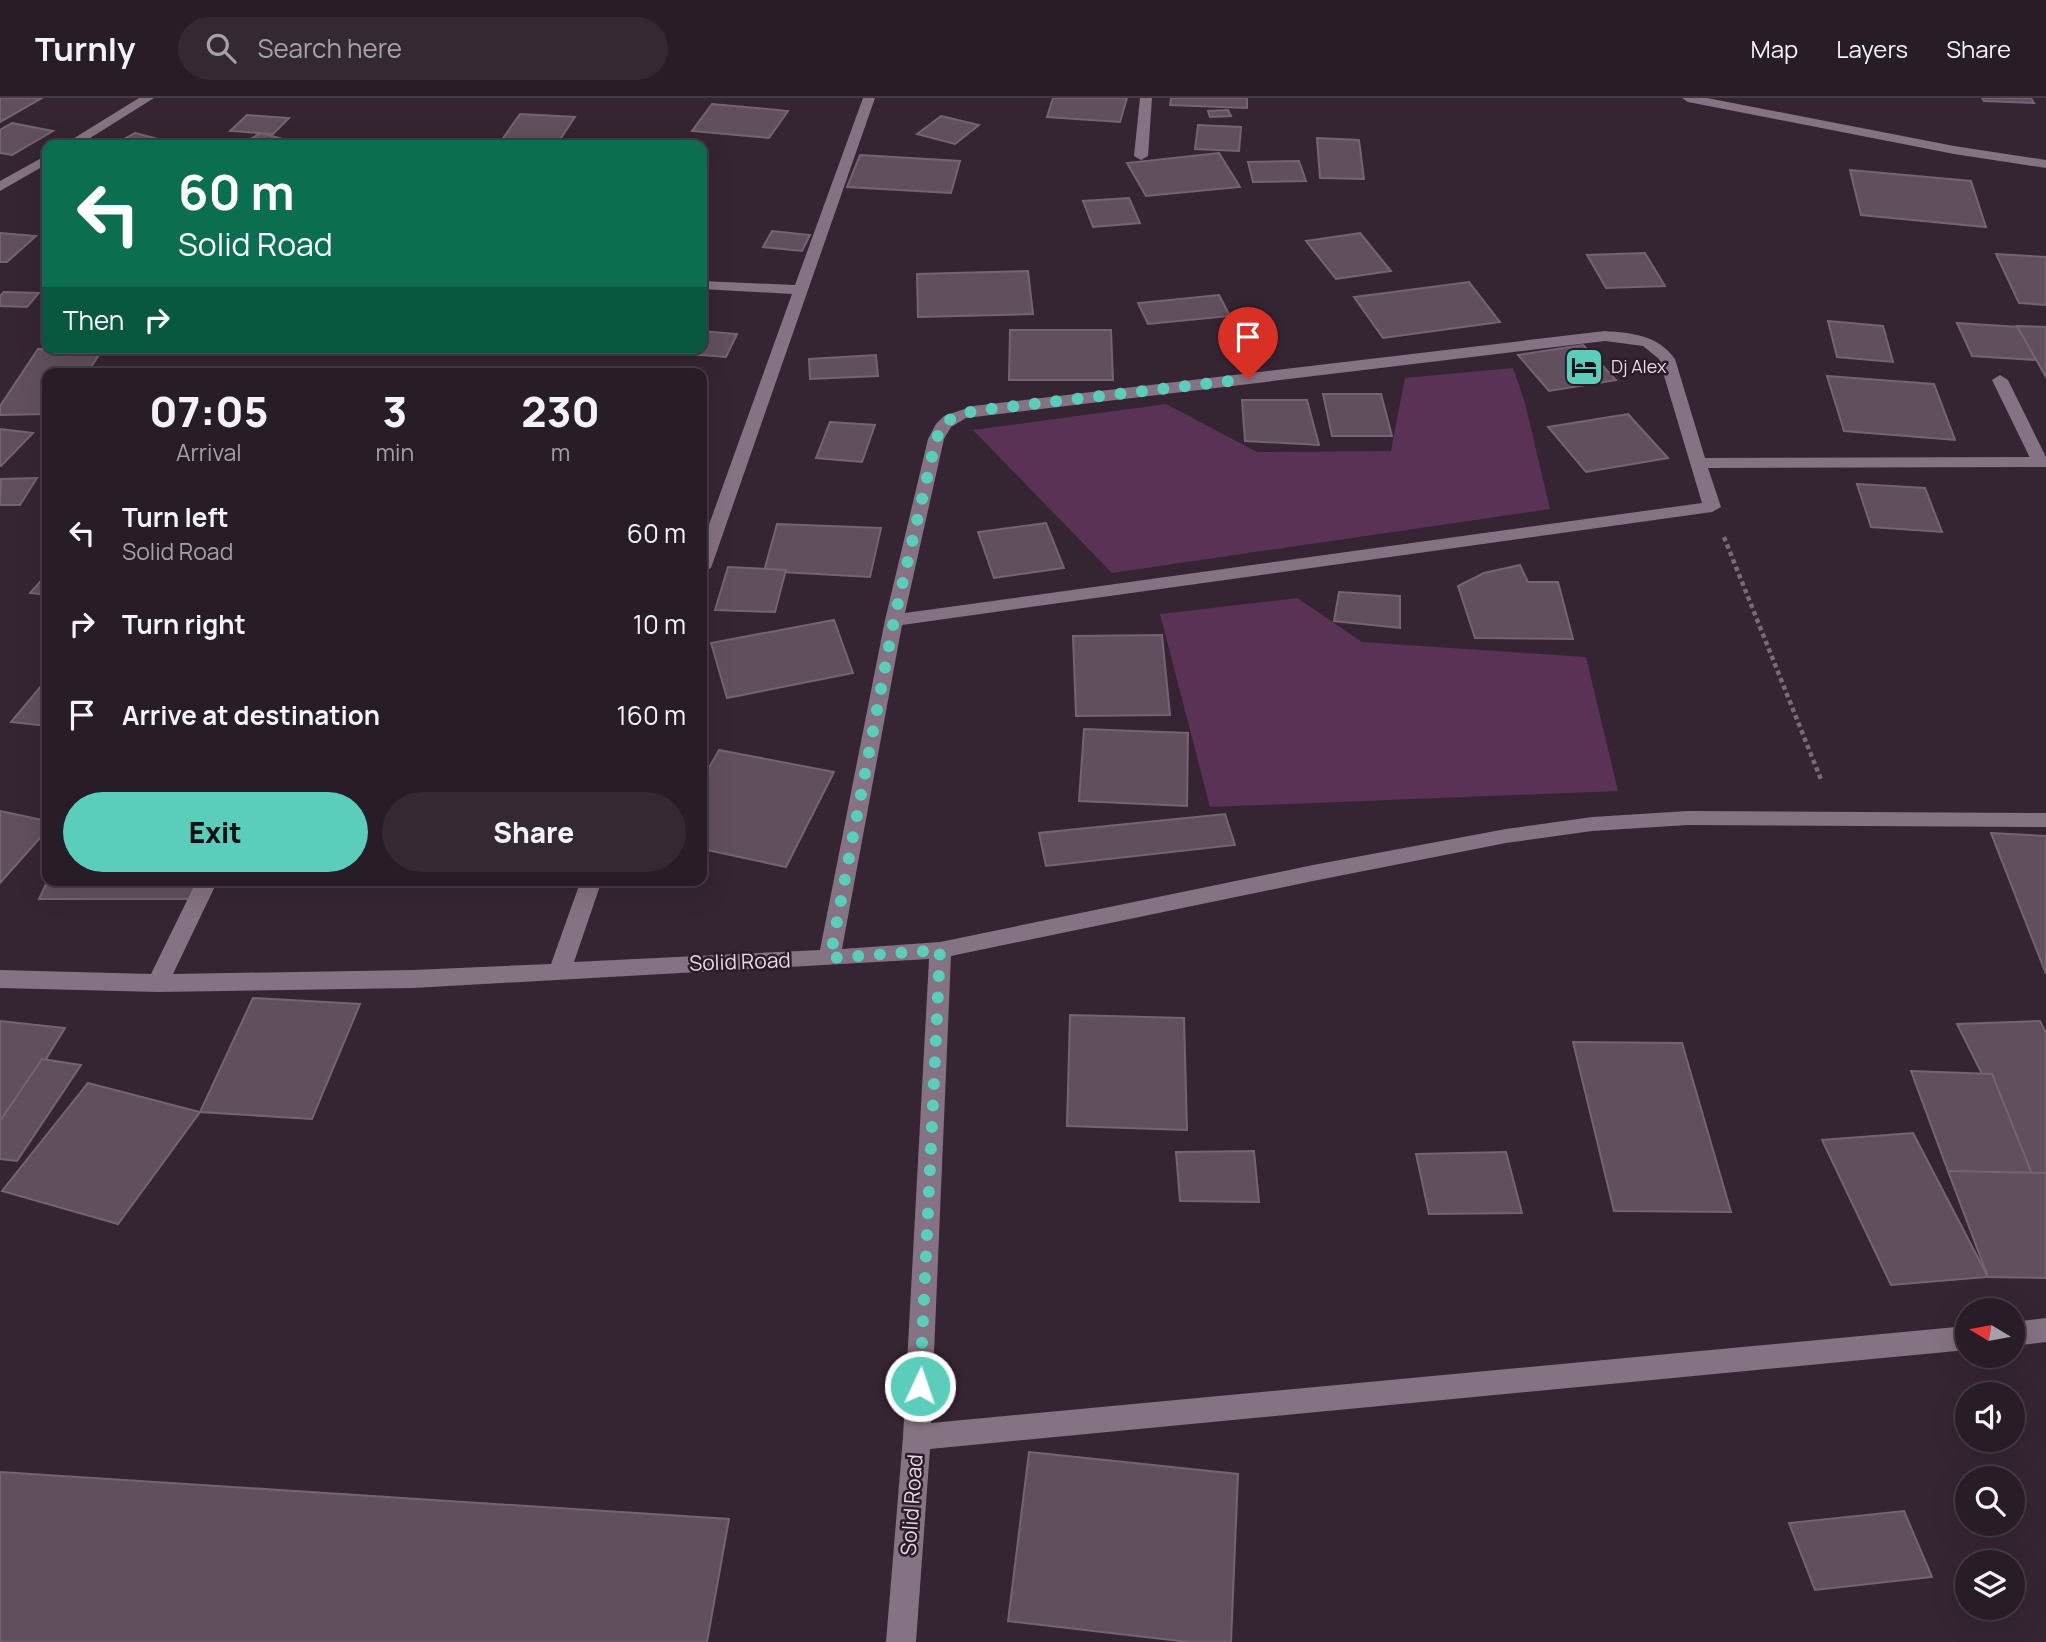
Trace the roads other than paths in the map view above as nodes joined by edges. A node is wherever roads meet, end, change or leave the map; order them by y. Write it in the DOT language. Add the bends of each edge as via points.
graph roads {
  1 [pos="148,98"];
  2 [pos="869,98"];
  3 [pos="1146,98"];
  4 [pos="1688,98"];
  5 [pos="78,140"];
  6 [pos="1140,156"];
  7 [pos="42,162"];
  8 [pos="2046,164"];
  9 [pos="0,187"];
  10 [pos="707,285"];
  11 [pos="800,290"];
  12 [pos="2000,380"];
  13 [pos="2043,462"];
  14 [pos="1699,463"];
  15 [pos="707,554"];
  16 [pos="894,620"];
  17 [pos="2046,820"];
  18 [pos="205,886"];
  19 [pos="590,886"];
  20 [pos="940,950"];
  21 [pos="830,958"];
  22 [pos="560,970"];
  23 [pos="0,979"];
  24 [pos="158,982"];
  25 [pos="2046,1331"];
  26 [pos="2025,1333"];
  27 [pos="1955,1339"];
  28 [pos="917,1437"];
  29 [pos="901,1642"];
  1 -- 5 [label="street"];
  2 -- 11 [label="street"];
  3 -- 6 [label="street"];
  4 -- 8 [label="street"];
  7 -- 9 [label="street"];
  10 -- 11 [label="street"];
  11 -- 15 [label="street"];
  12 -- 13 [label="street"];
  13 -- 14 [label="street"];
  14 -- 16 [label="street" via="1712,507"];
  14 -- 16 [label="street" via="1662,351 1620,337 973,411 956,416 939,429"];
  16 -- 21 [label="street"];
  17 -- 20 [label="street" via="1688,818 1592,824 1506,836"];
  18 -- 24 [label="street"];
  19 -- 22 [label="street"];
  20 -- 21 [label="street, Solid Road"];
  20 -- 28 [label="street, Solid Road"];
  21 -- 22 [label="street, Solid Road"];
  22 -- 24 [label="street, Solid Road" via="413,979"];
  23 -- 24 [label="street, Solid Road"];
  25 -- 26 [label="street"];
  27 -- 28 [label="street"];
  28 -- 29 [label="street, Solid Road"];
}
